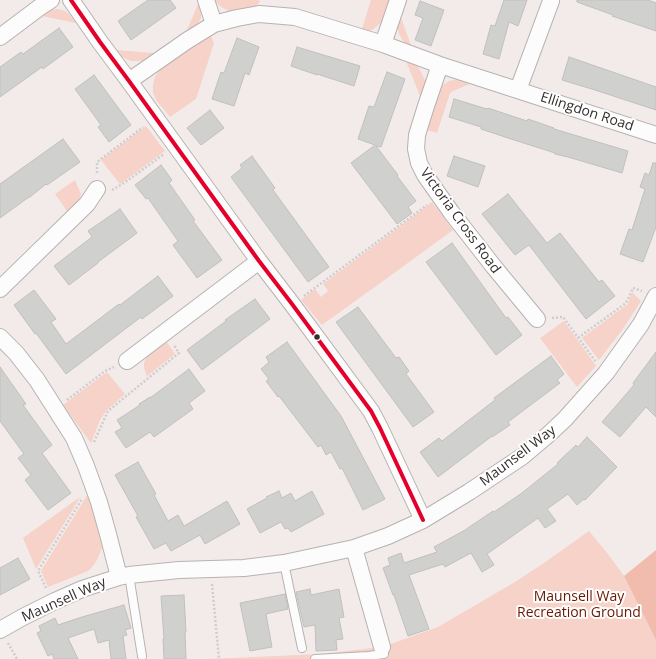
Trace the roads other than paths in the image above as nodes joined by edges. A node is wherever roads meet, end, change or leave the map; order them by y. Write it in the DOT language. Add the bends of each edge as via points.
graph roads {
  1 [pos="51,0"];
  2 [pos="71,0"];
  3 [pos="206,0"];
  4 [pos="398,0"];
  5 [pos="551,1"];
  6 [pos="214,24"];
  7 [pos="0,37"];
  8 [pos="383,44"];
  9 [pos="440,65"];
  10 [pos="129,81"];
  11 [pos="518,90"];
  12 [pos="656,135"];
  13 [pos="96,189"];
  14 [pos="259,261"];
  15 [pos="0,289"];
  16 [pos="656,297"];
  17 [pos="537,319"];
  18 [pos="0,337"];
  19 [pos="127,361"];
  20 [pos="423,520"];
  21 [pos="354,548"];
  22 [pos="284,563"];
  23 [pos="124,576"];
  24 [pos="0,630"];
  25 [pos="302,648"];
  26 [pos="384,653"];
  27 [pos="142,656"];
  28 [pos="315,659"];
  1 -- 7 [label="street"];
  2 -- 10 [label="street"];
  3 -- 6 [label="street"];
  4 -- 8 [label="street"];
  5 -- 11 [label="street"];
  6 -- 8 [label="street, Ellingdon Road" via="259,14 295,17"];
  6 -- 10 [label="street, Ellingdon Road"];
  8 -- 9 [label="street, Ellingdon Road"];
  9 -- 11 [label="street, Ellingdon Road"];
  9 -- 17 [label="street, Victoria Cross Road" via="418,129 416,149 421,169 494,267"];
  10 -- 14 [label="street"];
  11 -- 12 [label="street, Ellingdon Road"];
  13 -- 15 [label="street" via="87,204"];
  14 -- 19 [label="street"];
  14 -- 20 [label="street" via="376,419"];
  16 -- 20 [label="street, Maunsell Way" via="641,324 606,373 550,434 523,456"];
  18 -- 23 [label="street" via="28,368 74,438"];
  20 -- 21 [label="street, Maunsell Way"];
  21 -- 22 [label="street, Maunsell Way"];
  21 -- 26 [label="street"];
  22 -- 23 [label="street, Maunsell Way"];
  22 -- 25 [label="lane"];
  23 -- 24 [label="street, Maunsell Way" via="54,601"];
  23 -- 27 [label="lane"];
  26 -- 28 [label="lane"];
}
